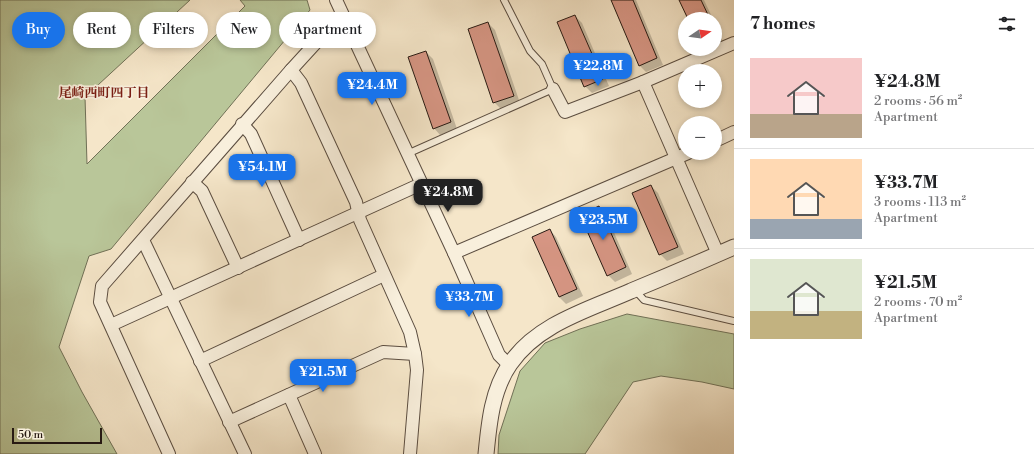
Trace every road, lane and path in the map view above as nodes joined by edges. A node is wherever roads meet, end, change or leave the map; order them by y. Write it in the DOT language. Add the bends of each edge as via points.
graph roads {
  1 [pos="336,0"];
  2 [pos="504,0"];
  3 [pos="341,12"];
  4 [pos="734,43"];
  5 [pos="311,48"];
  6 [pos="358,48"];
  7 [pos="291,70"];
  8 [pos="643,82"];
  9 [pos="553,89"];
  10 [pos="242,124"];
  11 [pos="734,132"];
  12 [pos="722,138"];
  13 [pos="407,154"];
  14 [pos="676,158"];
  15 [pos="192,182"];
  16 [pos="421,184"];
  17 [pos="359,213"];
  18 [pos="143,240"];
  19 [pos="299,240"];
  20 [pos="734,247"];
  21 [pos="454,253"];
  22 [pos="718,254"];
  23 [pos="238,268"];
  24 [pos="384,275"];
  25 [pos="635,290"];
  26 [pos="170,298"];
  27 [pos="734,321"];
  28 [pos="111,325"];
  29 [pos="415,354"];
  30 [pos="200,361"];
  31 [pos="509,364"];
  32 [pos="289,395"];
  33 [pos="229,422"];
  34 [pos="169,454"];
  35 [pos="244,454"];
  36 [pos="315,454"];
  37 [pos="410,454"];
  38 [pos="486,454"];
  1 -- 3 [label="street"];
  2 -- 9 [label="lane" via="530,52 542,64"];
  4 -- 8 [label="street"];
  5 -- 7 [label="street"];
  6 -- 13 [label="street"];
  7 -- 10 [label="street"];
  7 -- 17 [label="street" via="301,82"];
  8 -- 9 [label="street" via="565,112"];
  8 -- 14 [label="street"];
  9 -- 13 [label="lane"];
  10 -- 15 [label="street"];
  10 -- 19 [label="street" via="251,134"];
  11 -- 12 [label="street"];
  13 -- 16 [label="street"];
  14 -- 21 [label="street"];
  14 -- 22 [label="street"];
  15 -- 18 [label="street"];
  15 -- 23 [label="street" via="202,191"];
  16 -- 17 [label="street"];
  16 -- 21 [label="street"];
  17 -- 19 [label="street"];
  17 -- 24 [label="street"];
  18 -- 26 [label="street"];
  18 -- 28 [label="street" via="102,286 100,302"];
  19 -- 23 [label="street"];
  20 -- 22 [label="street"];
  21 -- 31 [label="street" via="499,355"];
  22 -- 25 [label="street"];
  23 -- 26 [label="street"];
  24 -- 29 [label="street" via="410,332"];
  24 -- 30 [label="street"];
  25 -- 27 [label="lane" via="644,300"];
  25 -- 31 [label="street" via="555,324 526,344"];
  26 -- 28 [label="street"];
  26 -- 30 [label="street"];
  28 -- 34 [label="street"];
  29 -- 32 [label="street" via="383,352"];
  29 -- 37 [label="street" via="417,370"];
  30 -- 33 [label="street"];
  31 -- 38 [label="street" via="498,388 489,420"];
  32 -- 33 [label="street"];
  32 -- 36 [label="street"];
  33 -- 35 [label="street"];
}
